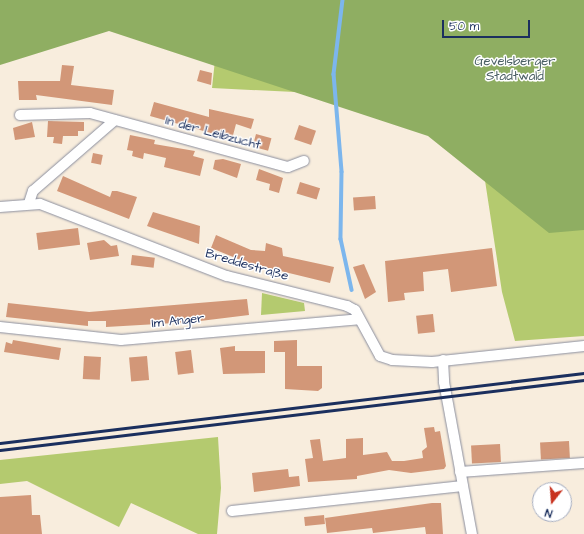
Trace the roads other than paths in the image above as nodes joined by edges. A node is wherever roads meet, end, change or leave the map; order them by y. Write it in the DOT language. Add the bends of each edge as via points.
graph roads {
  1 [pos="20,115"];
  2 [pos="115,120"];
  3 [pos="304,161"];
  4 [pos="29,203"];
  5 [pos="0,207"];
  6 [pos="359,319"];
  7 [pos="0,327"];
  8 [pos="584,346"];
  9 [pos="443,360"];
  10 [pos="584,463"];
  11 [pos="460,472"];
  12 [pos="463,486"];
  13 [pos="232,511"];
  14 [pos="472,534"];
  1 -- 2 [label="street, In der Leibzucht" via="90,113"];
  2 -- 3 [label="street, In der Leibzucht" via="288,167"];
  2 -- 4 [label="street" via="33,191"];
  4 -- 5 [label="street, Breddestraße"];
  4 -- 6 [label="street, Breddestraße" via="105,227 227,276 347,306"];
  6 -- 7 [label="street, Im Anger" via="121,340"];
  6 -- 9 [label="street, Breddestraße" via="380,356 392,360"];
  8 -- 9 [label="street, Breddestraße"];
  9 -- 11 [label="street" via="444,382"];
  10 -- 11 [label="street"];
  11 -- 12 [label="street"];
  12 -- 13 [label="street"];
  12 -- 14 [label="street"];
}
